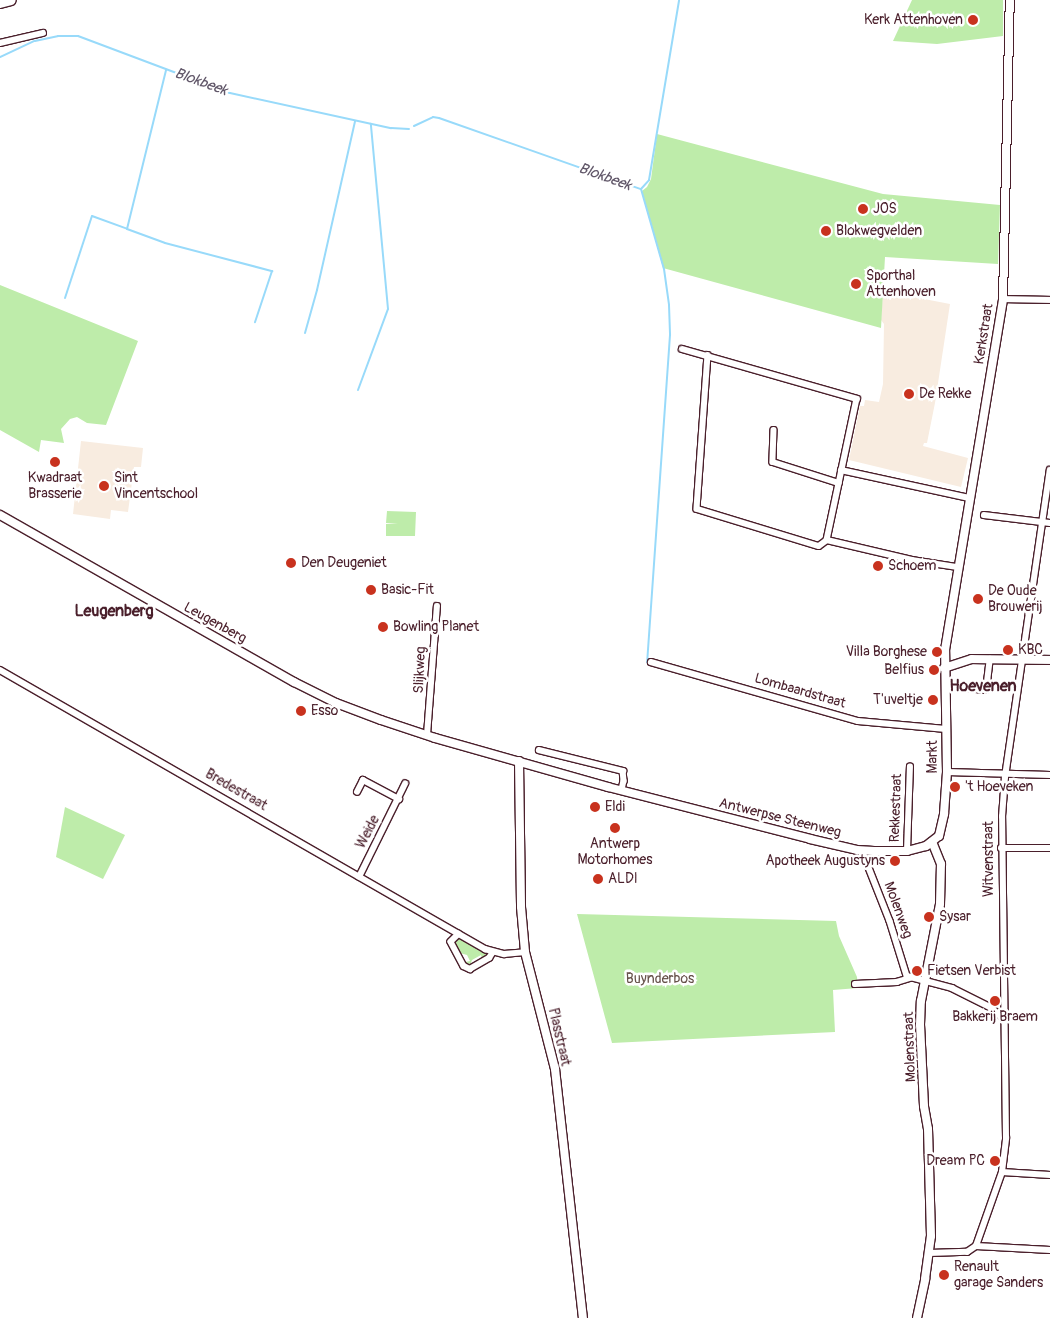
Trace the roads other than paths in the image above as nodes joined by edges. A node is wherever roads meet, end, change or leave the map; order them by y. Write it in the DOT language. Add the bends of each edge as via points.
graph roads {
  1 [pos="11,0"];
  2 [pos="1010,0"];
  3 [pos="0,3"];
  4 [pos="43,33"];
  5 [pos="0,43"];
  6 [pos="1003,299"];
  7 [pos="1050,300"];
  8 [pos="682,349"];
  9 [pos="708,355"];
  10 [pos="774,430"];
  11 [pos="841,470"];
  12 [pos="1050,470"];
  13 [pos="838,483"];
  14 [pos="969,498"];
  15 [pos="0,515"];
  16 [pos="984,515"];
  17 [pos="1042,523"];
  18 [pos="1050,523"];
  19 [pos="827,540"];
  20 [pos="957,567"];
  21 [pos="436,606"];
  22 [pos="990,659"];
  23 [pos="1050,660"];
  24 [pos="1022,661"];
  25 [pos="651,662"];
  26 [pos="944,668"];
  27 [pos="0,670"];
  28 [pos="946,686"];
  29 [pos="946,729"];
  30 [pos="427,734"];
  31 [pos="539,750"];
  32 [pos="519,761"];
  33 [pos="910,767"];
  34 [pos="947,772"];
  35 [pos="1006,773"];
  36 [pos="1050,775"];
  37 [pos="405,784"];
  38 [pos="622,790"];
  39 [pos="357,792"];
  40 [pos="399,799"];
  41 [pos="932,842"];
  42 [pos="1001,848"];
  43 [pos="1050,848"];
  44 [pos="862,850"];
  45 [pos="907,851"];
  46 [pos="359,877"];
  47 [pos="459,934"];
  48 [pos="493,952"];
  49 [pos="525,952"];
  50 [pos="910,978"];
  51 [pos="924,981"];
  52 [pos="856,984"];
  53 [pos="1004,1020"];
  54 [pos="1002,1172"];
  55 [pos="1050,1175"];
  56 [pos="976,1246"];
  57 [pos="1050,1250"];
  58 [pos="929,1253"];
  59 [pos="583,1318"];
  60 [pos="917,1318"];
  1 -- 3 [label="highway"];
  2 -- 6 [label="main road, Kerkstraat"];
  4 -- 5 [label="street"];
  6 -- 7 [label="street"];
  6 -- 14 [label="main road, Kerkstraat"];
  8 -- 9 [label="street"];
  9 -- 11 [label="street" via="857,399"];
  9 -- 19 [label="street" via="697,509 819,546"];
  10 -- 13 [label="street" via="773,462"];
  11 -- 13 [label="street"];
  11 -- 14 [label="street"];
  12 -- 17 [label="street, Witvenstraat"];
  13 -- 19 [label="street"];
  14 -- 20 [label="main road, Kerkstraat"];
  15 -- 30 [label="main road, Leugenberg" via="314,692 359,712"];
  16 -- 17 [label="street"];
  17 -- 18 [label="street"];
  17 -- 24 [label="street, Witvenstraat"];
  19 -- 20 [label="street"];
  20 -- 26 [label="main road, Kerkstraat"];
  21 -- 30 [label="street, Slijkweg"];
  22 -- 24 [label="main road"];
  22 -- 26 [label="main road" via="972,659"];
  22 -- 28 [label="street" via="986,690"];
  23 -- 24 [label="main road"];
  24 -- 35 [label="street, Witvenstraat"];
  25 -- 29 [label="street, Lombaardstraat" via="858,721"];
  26 -- 28 [label="main road, Markt"];
  27 -- 46 [label="street, Bredestraat"];
  28 -- 29 [label="main road, Markt"];
  29 -- 34 [label="main road, Markt"];
  30 -- 32 [label="main road, Leugenberg"];
  31 -- 38 [label="street" via="623,772"];
  32 -- 38 [label="main road, Antwerpse Steenweg"];
  32 -- 49 [label="main road, Plasstraat" via="521,908"];
  33 -- 45 [label="street, Rekkestraat"];
  34 -- 35 [label="street"];
  34 -- 41 [label="main road, Markt" via="943,823 939,836"];
  35 -- 36 [label="street"];
  35 -- 42 [label="street, Witvenstraat"];
  37 -- 40 [label="street, Weide"];
  38 -- 44 [label="main road, Antwerpse Steenweg"];
  39 -- 40 [label="street" via="363,780"];
  40 -- 46 [label="street, Weide"];
  41 -- 45 [label="main road, Antwerpse Steenweg"];
  41 -- 51 [label="main road, Molenstraat" via="941,864 940,904"];
  42 -- 43 [label="street"];
  42 -- 53 [label="street, Witvenstraat"];
  44 -- 45 [label="main road, Antwerpse Steenweg"];
  44 -- 50 [label="street, Molenweg"];
  46 -- 47 [label="street, Bredestraat"];
  47 -- 48 [label="street, Bredestraat"];
  47 -- 48 [label="street" via="451,942 464,966 470,969"];
  48 -- 49 [label="street, Bredestraat"];
  49 -- 59 [label="main road, Plasstraat" via="555,1069"];
  50 -- 51 [label="street"];
  50 -- 52 [label="street" via="897,982"];
  51 -- 53 [label="street" via="940,983 978,1000"];
  51 -- 58 [label="main road, Molenstraat" via="920,1024 928,1128"];
  53 -- 54 [label="street, Witvenstraat" via="1006,1138"];
  54 -- 55 [label="street"];
  54 -- 56 [label="street, Witvenstraat"];
  56 -- 57 [label="street"];
  56 -- 58 [label="street" via="967,1252"];
  58 -- 60 [label="main road, Molenstraat"];
}
